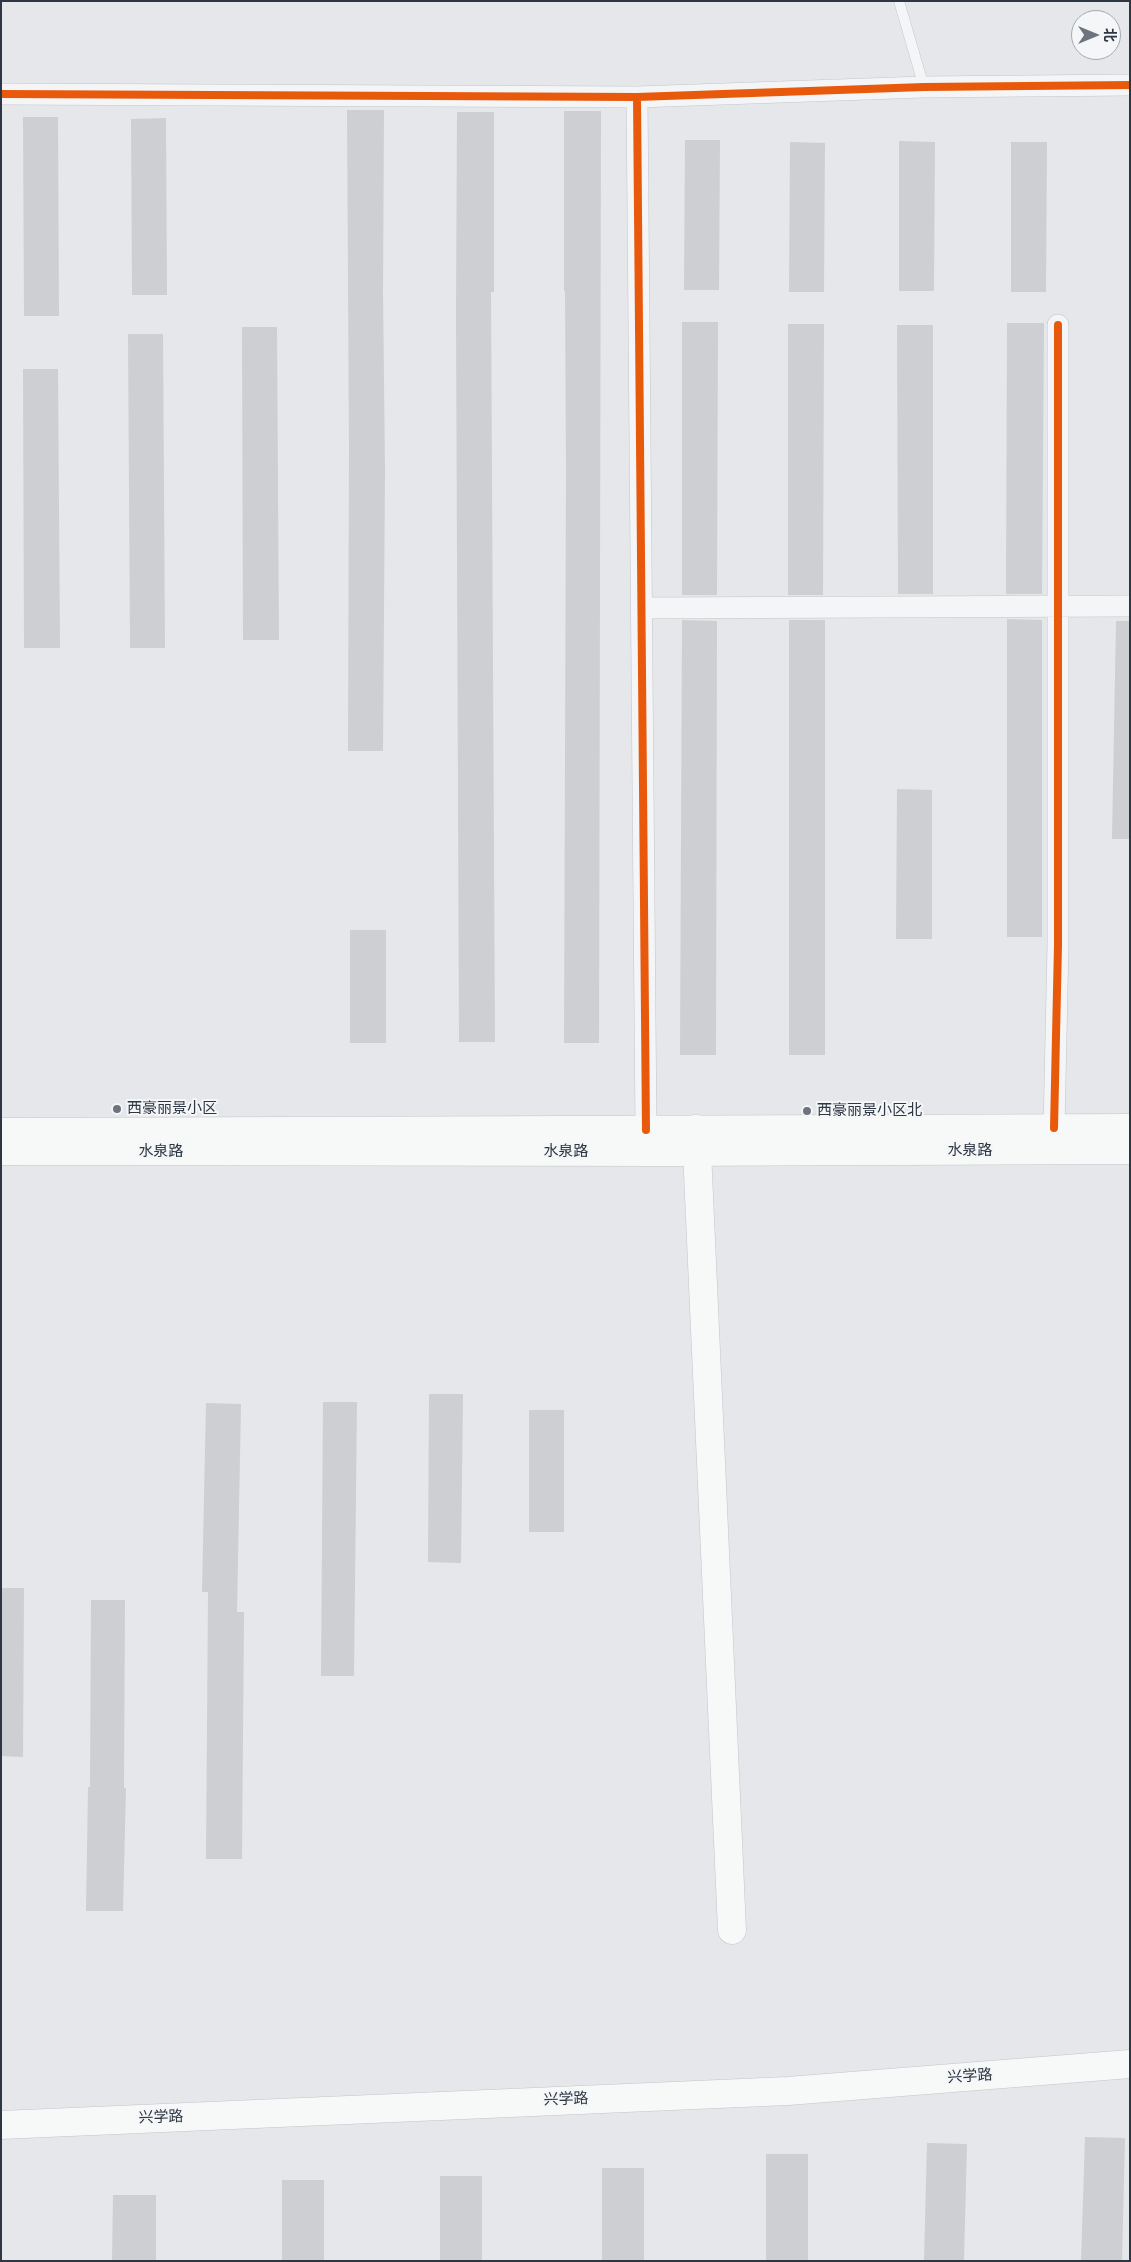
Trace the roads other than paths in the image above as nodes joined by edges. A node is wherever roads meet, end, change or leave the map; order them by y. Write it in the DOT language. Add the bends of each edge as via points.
graph roads {
  1 [pos="899,1"];
  2 [pos="1130,85"];
  3 [pos="924,87"];
  4 [pos="1,94"];
  5 [pos="637,97"];
  6 [pos="1058,325"];
  7 [pos="1058,605"];
  8 [pos="1130,606"];
  9 [pos="642,608"];
  10 [pos="1054,1128"];
  11 [pos="1130,1128"];
  12 [pos="646,1130"];
  13 [pos="1,1132"];
  14 [pos="696,1141"];
  15 [pos="1130,1150"];
  16 [pos="1,1152"];
  17 [pos="732,1930"];
  18 [pos="1130,2064"];
  19 [pos="1,2125"];
  1 -- 3 [label="lane"];
  2 -- 3 [label="street"];
  3 -- 5 [label="street"];
  4 -- 5 [label="street"];
  5 -- 9 [label="street"];
  6 -- 7 [label="street"];
  7 -- 8 [label="street"];
  7 -- 9 [label="street"];
  7 -- 10 [label="street" via="1058,945"];
  9 -- 12 [label="street"];
  10 -- 11 [label="main road, 水泉路"];
  10 -- 14 [label="main road, 水泉路"];
  12 -- 13 [label="main road, 水泉路"];
  12 -- 14 [label="main road, 水泉路"];
  14 -- 15 [label="main road, 水泉路"];
  14 -- 16 [label="main road, 水泉路"];
  14 -- 17 [label="main road"];
  18 -- 19 [label="main road, 兴学路" via="788,2090"];
}
